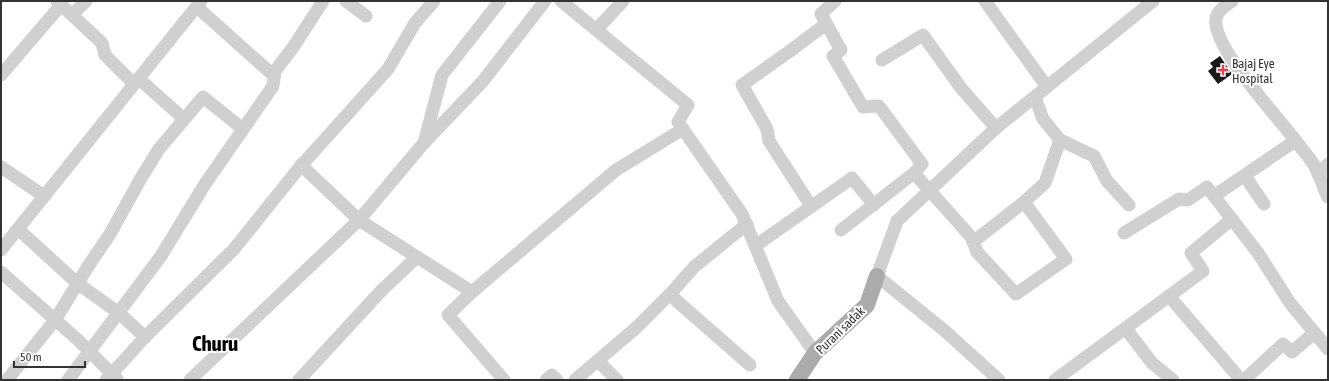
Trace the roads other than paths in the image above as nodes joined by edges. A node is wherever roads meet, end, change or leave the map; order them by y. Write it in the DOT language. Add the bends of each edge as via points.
graph roads {
  1 [pos="86,1"];
  2 [pos="324,1"];
  3 [pos="346,1"];
  4 [pos="434,1"];
  5 [pos="500,1"];
  6 [pos="546,1"];
  7 [pos="561,1"];
  8 [pos="623,1"];
  9 [pos="835,1"];
  10 [pos="985,1"];
  11 [pos="1153,1"];
  12 [pos="1232,1"];
  13 [pos="59,3"];
  14 [pos="199,4"];
  15 [pos="72,14"];
  16 [pos="366,16"];
  17 [pos="826,24"];
  18 [pos="596,30"];
  19 [pos="882,60"];
  20 [pos="1,75"];
  21 [pos="274,76"];
  22 [pos="136,81"];
  23 [pos="1047,87"];
  24 [pos="1035,97"];
  25 [pos="183,118"];
  26 [pos="996,128"];
  27 [pos="243,129"];
  28 [pos="683,129"];
  29 [pos="1060,140"];
  30 [pos="1296,141"];
  31 [pos="423,144"];
  32 [pos="1328,164"];
  33 [pos="301,165"];
  34 [pos="2,169"];
  35 [pos="914,173"];
  36 [pos="1318,174"];
  37 [pos="1244,176"];
  38 [pos="929,190"];
  39 [pos="44,196"];
  40 [pos="1214,196"];
  41 [pos="1328,197"];
  42 [pos="1024,202"];
  43 [pos="1129,204"];
  44 [pos="1264,204"];
  45 [pos="874,205"];
  46 [pos="811,206"];
  47 [pos="1232,219"];
  48 [pos="359,220"];
  49 [pos="747,224"];
  50 [pos="18,229"];
  51 [pos="841,230"];
  52 [pos="1124,233"];
  53 [pos="973,242"];
  54 [pos="755,246"];
  55 [pos="1,250"];
  56 [pos="417,257"];
  57 [pos="1,272"];
  58 [pos="877,276"];
  59 [pos="77,283"];
  60 [pos="472,292"];
  61 [pos="670,295"];
  62 [pos="1169,296"];
  63 [pos="119,313"];
  64 [pos="55,320"];
  65 [pos="1126,329"];
  66 [pos="1314,333"];
  67 [pos="145,337"];
  68 [pos="1328,349"];
  69 [pos="90,352"];
  70 [pos="815,353"];
  71 [pos="598,360"];
  72 [pos="750,364"];
  73 [pos="112,378"];
  74 [pos="7,380"];
  75 [pos="68,380"];
  76 [pos="190,380"];
  77 [pos="299,380"];
  78 [pos="504,380"];
  79 [pos="546,380"];
  80 [pos="557,380"];
  81 [pos="575,380"];
  82 [pos="617,380"];
  83 [pos="797,380"];
  84 [pos="999,380"];
  85 [pos="1055,380"];
  86 [pos="1173,380"];
  87 [pos="1243,380"];
  1 -- 15 [label="street"];
  2 -- 21 [label="street"];
  3 -- 16 [label="street"];
  4 -- 33 [label="street" via="415,23 388,69"];
  5 -- 31 [label="street" via="442,75"];
  6 -- 31 [label="street" via="483,81"];
  7 -- 18 [label="street"];
  8 -- 18 [label="street"];
  9 -- 17 [label="street" via="821,14"];
  10 -- 23 [label="street"];
  11 -- 23 [label="street"];
  12 -- 30 [label="street" via="1218,12 1218,34 1226,50 1269,110"];
  13 -- 15 [label="street"];
  13 -- 20 [label="street"];
  14 -- 21 [label="street"];
  14 -- 22 [label="street"];
  15 -- 22 [label="street" via="102,43 105,55"];
  17 -- 35 [label="street" via="841,50 833,56 864,107 879,106 922,164"];
  17 -- 46 [label="street" via="742,85 767,129 769,141"];
  18 -- 28 [label="street" via="688,105 678,122"];
  19 -- 26 [label="street" via="923,35 960,88"];
  21 -- 27 [label="street" via="273,86"];
  22 -- 25 [label="street"];
  22 -- 39 [label="street"];
  23 -- 24 [label="street"];
  24 -- 26 [label="street"];
  24 -- 29 [label="street" via="1043,119"];
  25 -- 27 [label="street" via="203,97"];
  25 -- 59 [label="street" via="140,178 110,234"];
  26 -- 38 [label="street"];
  27 -- 63 [label="street" via="201,190 161,256"];
  28 -- 49 [label="street"];
  28 -- 60 [label="street" via="616,170"];
  29 -- 42 [label="street" via="1045,183"];
  29 -- 43 [label="street" via="1094,156 1107,181"];
  30 -- 36 [label="street"];
  30 -- 37 [label="street"];
  31 -- 48 [label="street"];
  32 -- 36 [label="street"];
  33 -- 48 [label="street"];
  33 -- 67 [label="street" via="234,249"];
  34 -- 39 [label="street"];
  35 -- 38 [label="street"];
  35 -- 45 [label="street"];
  36 -- 41 [label="street"];
  37 -- 40 [label="street"];
  37 -- 44 [label="street"];
  38 -- 53 [label="street"];
  38 -- 58 [label="street" via="897,221"];
  39 -- 50 [label="street"];
  40 -- 47 [label="street"];
  40 -- 52 [label="street" via="1207,187 1188,200 1179,199"];
  42 -- 53 [label="street"];
  42 -- 53 [label="street" via="1066,259 1016,294 977,252"];
  45 -- 46 [label="street" via="852,178"];
  45 -- 51 [label="street"];
  46 -- 54 [label="street"];
  47 -- 62 [label="street" via="1191,253 1203,270"];
  47 -- 66 [label="street"];
  48 -- 56 [label="street"];
  48 -- 76 [label="street"];
  49 -- 54 [label="street"];
  49 -- 61 [label="street" via="694,267"];
  50 -- 55 [label="street"];
  50 -- 59 [label="street"];
  54 -- 70 [label="street" via="778,301"];
  56 -- 60 [label="street"];
  56 -- 77 [label="street" via="381,291"];
  57 -- 64 [label="street"];
  58 -- 70 [label="main road, Purani sadak" via="867,305"];
  58 -- 84 [label="street" via="945,330"];
  59 -- 63 [label="street"];
  59 -- 64 [label="street"];
  60 -- 78 [label="street" via="448,315"];
  61 -- 71 [label="street"];
  61 -- 72 [label="street"];
  62 -- 65 [label="street"];
  62 -- 87 [label="street"];
  63 -- 67 [label="street"];
  63 -- 69 [label="street"];
  64 -- 69 [label="street"];
  64 -- 74 [label="street"];
  65 -- 85 [label="street"];
  65 -- 86 [label="street" via="1152,363"];
  66 -- 68 [label="street"];
  66 -- 87 [label="street" via="1292,352 1283,344"];
  67 -- 73 [label="street"];
  69 -- 73 [label="street"];
  69 -- 75 [label="street"];
  70 -- 83 [label="main road, Purani sadak"];
  71 -- 81 [label="street"];
  71 -- 82 [label="street"];
  79 -- 80 [label="street" via="552,374"];
}
